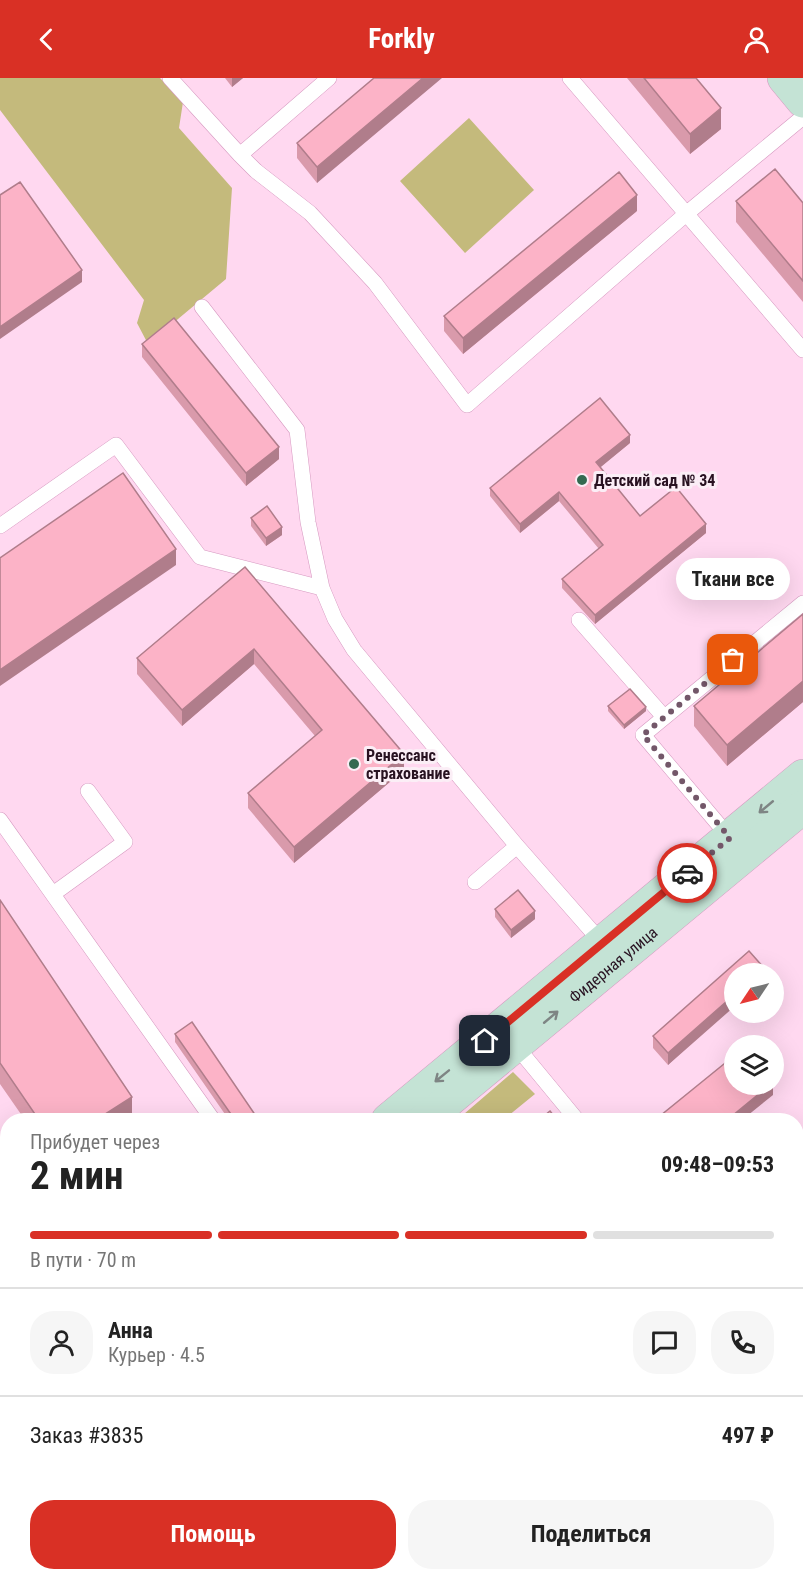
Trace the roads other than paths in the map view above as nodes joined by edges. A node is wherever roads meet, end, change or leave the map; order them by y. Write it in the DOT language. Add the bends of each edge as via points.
graph roads {
  1 [pos="170,78"];
  2 [pos="329,78"];
  3 [pos="570,78"];
  4 [pos="784,78"];
  5 [pos="803,101"];
  6 [pos="803,117"];
  7 [pos="240,155"];
  8 [pos="686,214"];
  9 [pos="202,307"];
  10 [pos="803,350"];
  11 [pos="0,526"];
  12 [pos="322,588"];
  13 [pos="803,603"];
  14 [pos="579,620"];
  15 [pos="664,717"];
  16 [pos="803,776"];
  17 [pos="88,791"];
  18 [pos="803,807"];
  19 [pos="0,820"];
  20 [pos="730,838"];
  21 [pos="517,846"];
  22 [pos="475,882"];
  23 [pos="53,894"];
  24 [pos="603,944"];
  25 [pos="516,1046"];
  26 [pos="208,1113"];
  27 [pos="397,1113"];
  28 [pos="434,1113"];
  29 [pos="572,1113"];
  1 -- 7 [label="lane"];
  2 -- 7 [label="lane"];
  3 -- 8 [label="lane"];
  4 -- 5 [label="street"];
  6 -- 8 [label="lane"];
  7 -- 8 [label="lane" via="310,213 375,282 467,405"];
  8 -- 10 [label="lane"];
  9 -- 12 [label="lane" via="297,430 308,522"];
  11 -- 12 [label="lane" via="116,445 200,557"];
  12 -- 21 [label="lane" via="335,620 354,650"];
  13 -- 15 [label="lane"];
  14 -- 15 [label="lane"];
  15 -- 20 [label="lane" via="643,735"];
  16 -- 20 [label="street, Фидерная улица, one-way"];
  17 -- 23 [label="lane" via="125,842"];
  25 -- 18 [label="street, Фидерная улица, one-way"];
  19 -- 23 [label="lane"];
  20 -- 24 [label="street, Фидерная улица"];
  21 -- 22 [label="lane"];
  21 -- 24 [label="lane"];
  23 -- 26 [label="lane"];
  24 -- 27 [label="street, Фидерная улица, one-way"];
  25 -- 28 [label="street, Фидерная улица"];
  25 -- 29 [label="lane"];
}
